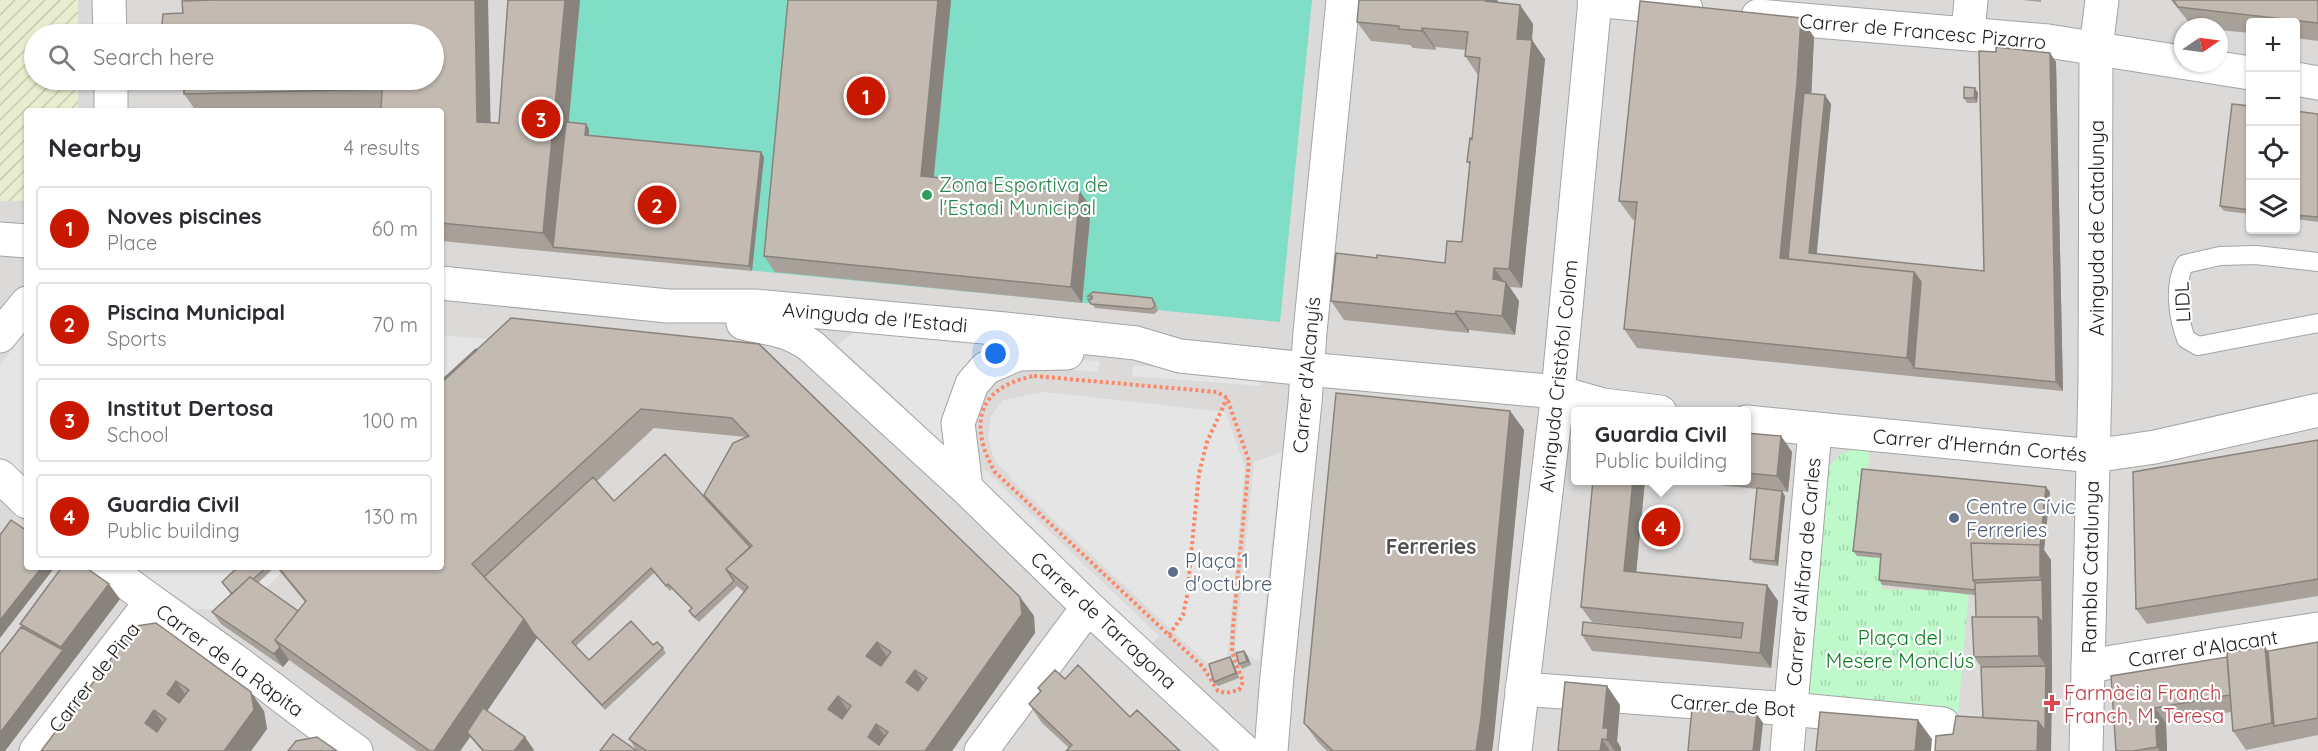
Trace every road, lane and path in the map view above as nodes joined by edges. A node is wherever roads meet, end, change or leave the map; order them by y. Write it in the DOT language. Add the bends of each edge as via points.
graph roads {
  1 [pos="109,0"];
  2 [pos="1343,0"];
  3 [pos="1595,0"];
  4 [pos="1971,0"];
  5 [pos="2102,0"];
  6 [pos="1852,13"];
  7 [pos="110,24"];
  8 [pos="1968,33"];
  9 [pos="2096,48"];
  10 [pos="2246,72"];
  11 [pos="2300,81"];
  12 [pos="2318,83"];
  13 [pos="111,90"];
  14 [pos="111,108"];
  15 [pos="0,238"];
  16 [pos="24,241"];
  17 [pos="2318,262"];
  18 [pos="444,283"];
  19 [pos="668,306"];
  20 [pos="24,307"];
  21 [pos="864,316"];
  22 [pos="2318,323"];
  23 [pos="0,336"];
  24 [pos="1180,356"];
  25 [pos="826,360"];
  26 [pos="1307,369"];
  27 [pos="1558,392"];
  28 [pos="1227,398"];
  29 [pos="1622,407"];
  30 [pos="2318,411"];
  31 [pos="1751,423"];
  32 [pos="1815,430"];
  33 [pos="2093,456"];
  34 [pos="966,488"];
  35 [pos="110,570"];
  36 [pos="152,602"];
  37 [pos="1088,607"];
  38 [pos="2318,629"];
  39 [pos="1168,635"];
  40 [pos="2088,666"];
  41 [pos="1522,689"];
  42 [pos="1791,709"];
  43 [pos="1942,737"];
  44 [pos="36,751"];
  45 [pos="356,751"];
  46 [pos="981,751"];
  47 [pos="1244,751"];
  48 [pos="1272,751"];
  49 [pos="1515,751"];
  50 [pos="1787,751"];
  51 [pos="2086,751"];
  1 -- 7 [label="street"];
  2 -- 26 [label="street, Carrer d'Alcanyís"];
  3 -- 6 [label="street, Carrer de Francesc Pizarro" via="1717,12"];
  3 -- 27 [label="street, Avinguda Cristòfol Colom"];
  4 -- 8 [label="street"];
  5 -- 9 [label="street, Avinguda de Catalunya"];
  6 -- 8 [label="street, Carrer de Francesc Pizarro"];
  8 -- 9 [label="street, Carrer de Francesc Pizarro"];
  9 -- 10 [label="street, Carrer de Francesc Pizarro"];
  9 -- 33 [label="street, Avinguda de Catalunya"];
  11 -- 12 [label="street"];
  13 -- 14 [label="street"];
  15 -- 16 [label="street"];
  17 -- 22 [label="lane, LIDL" via="2256,255 2220,256 2186,264 2179,275 2181,326 2186,339 2198,346"];
  18 -- 19 [label="street, Avinguda de l'Estadi"];
  19 -- 21 [label="street, Avinguda de l'Estadi" via="755,306"];
  19 -- 25 [label="street, Carrer de Tarragona" via="776,328 796,335"];
  20 -- 23 [label="street"];
  21 -- 24 [label="street, Avinguda de l'Estadi" via="1136,344"];
  21 -- 25 [label="street" via="837,335 829,345"];
  24 -- 26 [label="street, Avinguda de l'Estadi"];
  24 -- 34 [label="street" via="1134,359 1074,352 1018,354 986,368 972,384 958,423"];
  25 -- 34 [label="street, Carrer de Tarragona"];
  26 -- 27 [label="street"];
  26 -- 48 [label="street, Carrer d'Alcanyís"];
  27 -- 29 [label="street"];
  27 -- 41 [label="street, Avinguda Cristòfol Colom"];
  28 -- 39 [label="path" via="1202,456 1187,596 1183,615"];
  28 -- 39 [label="path" via="1249,461 1233,628 1232,652 1243,682 1239,690 1218,691 1203,667"];
  28 -- 39 [label="path" via="1218,392 1034,376 999,389 981,415 979,434 994,472"];
  30 -- 33 [label="street, Carrer d'Hernán Cortés" via="2155,447"];
  31 -- 32 [label="street, Carrer d'Hernán Cortés"];
  32 -- 33 [label="street, Carrer d'Hernán Cortés"];
  32 -- 42 [label="street, Carrer d'Alfara de Carles"];
  33 -- 40 [label="street, Rambla Catalunya"];
  34 -- 37 [label="street, Carrer de Tarragona"];
  35 -- 36 [label="street, Carrer de la Ràpita"];
  36 -- 44 [label="street, Carrer de Pina"];
  36 -- 45 [label="street, Carrer de la Ràpita" via="234,660 302,731"];
  37 -- 46 [label="street"];
  37 -- 47 [label="street, Carrer de Tarragona"];
  38 -- 40 [label="street, Carrer d'Alacant"];
  40 -- 51 [label="street, Rambla Catalunya"];
  41 -- 42 [label="street, Carrer de Bot"];
  41 -- 49 [label="street, Avinguda Cristòfol Colom"];
  42 -- 43 [label="street, Carrer de Bot"];
  42 -- 50 [label="street, Carrer d'Alfara de Carles"];
}
